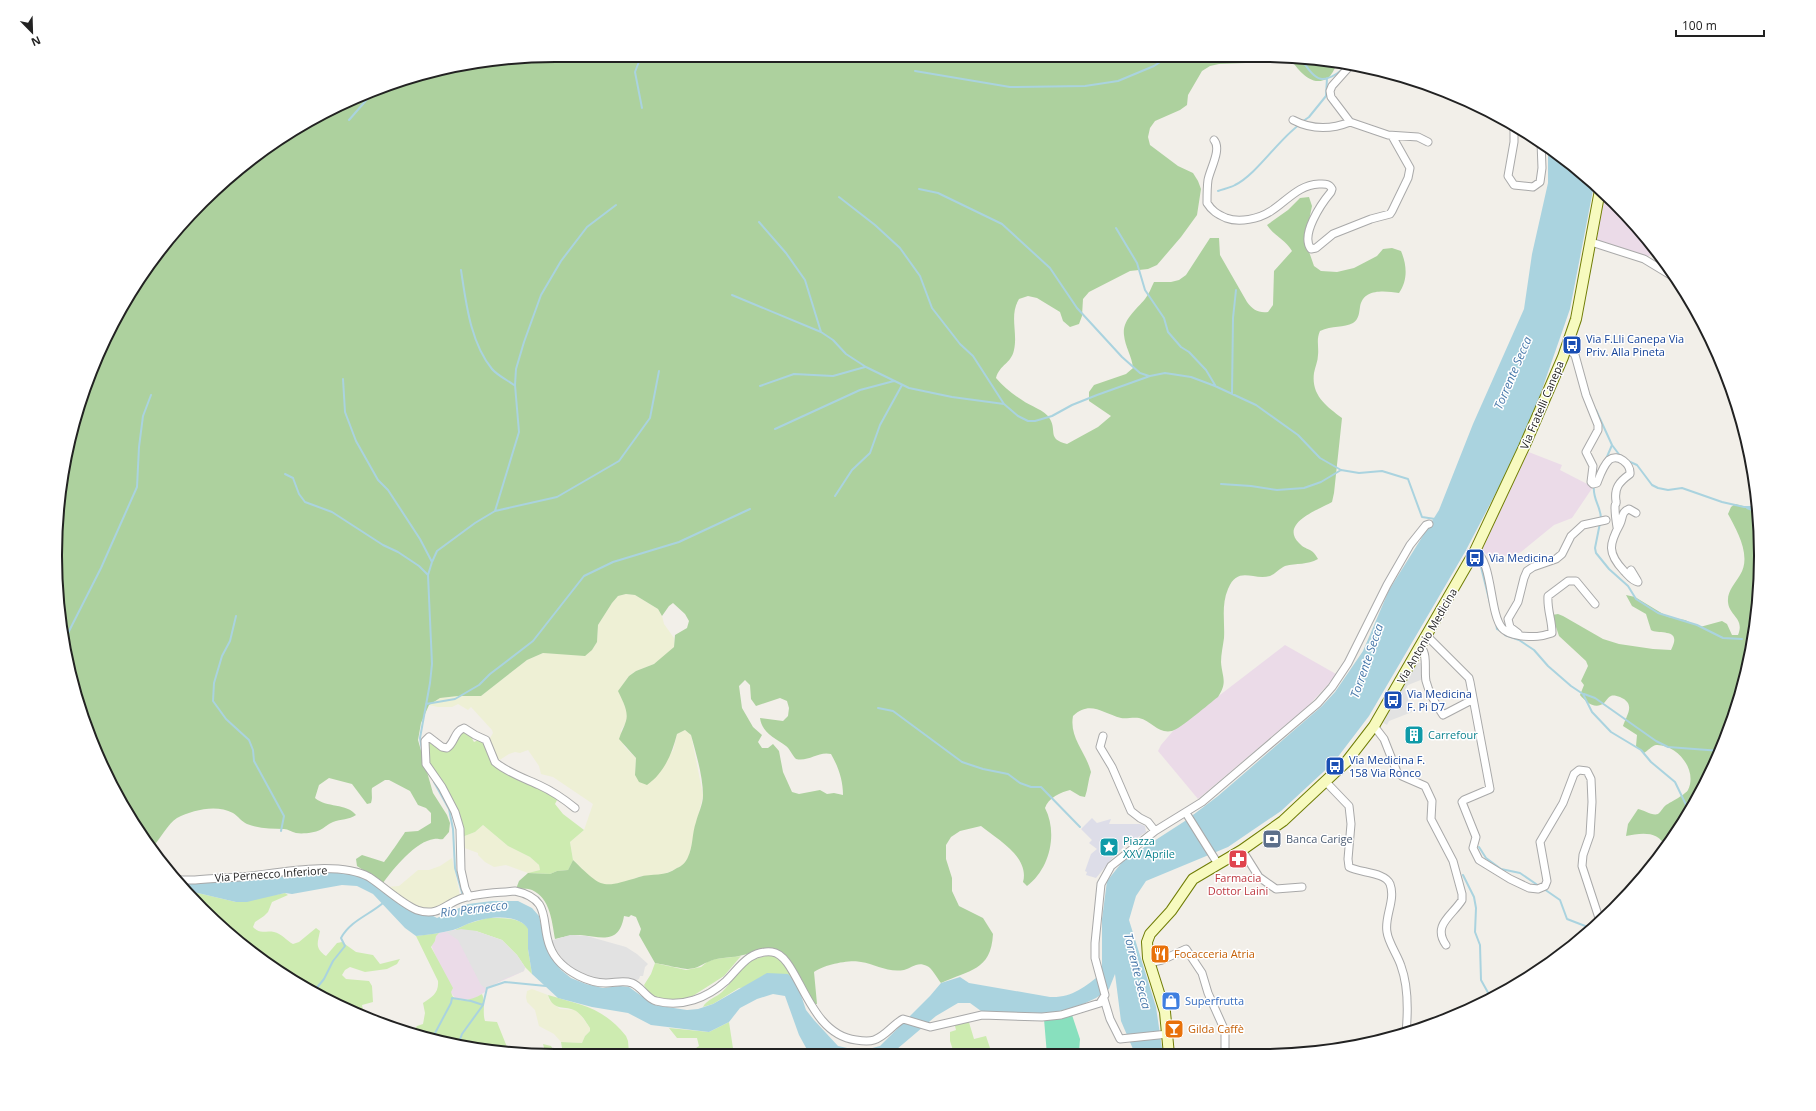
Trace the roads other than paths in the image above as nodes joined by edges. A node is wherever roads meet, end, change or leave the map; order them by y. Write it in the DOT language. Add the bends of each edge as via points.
graph roads {
  1 [pos="1348,70"];
  2 [pos="1293,120"];
  3 [pos="1350,122"];
  4 [pos="1514,132"];
  5 [pos="1392,136"];
  6 [pos="1214,140"];
  7 [pos="1428,142"];
  8 [pos="1542,150"];
  9 [pos="1599,197"];
  10 [pos="1591,242"];
  11 [pos="1664,271"];
  12 [pos="1567,347"];
  13 [pos="1636,513"];
  14 [pos="1606,520"];
  15 [pos="1429,524"];
  16 [pos="1617,527"];
  17 [pos="1477,547"];
  18 [pos="1631,570"];
  19 [pos="1595,604"];
  20 [pos="1427,636"];
  21 [pos="1524,636"];
  22 [pos="1421,647"];
  23 [pos="1468,702"];
  24 [pos="1374,726"];
  25 [pos="1103,736"];
  26 [pos="1326,782"];
  27 [pos="576,808"];
  28 [pos="1187,815"];
  29 [pos="1155,831"];
  30 [pos="1242,850"];
  31 [pos="1216,860"];
  32 [pos="183,880"];
  33 [pos="1302,887"];
  34 [pos="465,898"];
  35 [pos="1598,915"];
  36 [pos="1446,945"];
  37 [pos="1149,963"];
  38 [pos="1104,997"];
  39 [pos="1406,1027"];
  40 [pos="1166,1034"];
  41 [pos="1168,1049"];
  42 [pos="1225,1049"];
  1 -- 3 [label="street" via="1330,91 1331,97"];
  2 -- 3 [label="street" via="1326,129"];
  3 -- 5 [label="street"];
  4 -- 8 [label="street" via="1508,176 1514,185 1533,186 1540,182"];
  5 -- 6 [label="street" via="1410,168 1408,178 1390,214 1333,234 1311,250 1308,242 1313,218 1332,189 1331,186 1326,183 1305,186 1271,211 1258,217 1237,220 1223,217 1216,214 1207,203 1208,180 1217,148"];
  5 -- 7 [label="street" via="1418,137"];
  9 -- 10 [label="main road, Via Fratelli Canepa"];
  10 -- 11 [label="street" via="1644,259"];
  10 -- 12 [label="main road, Via Fratelli Canepa" via="1576,319"];
  12 -- 16 [label="street" via="1575,355 1586,395 1598,425 1598,430 1586,452 1593,466 1593,484 1597,483 1611,459 1618,458 1630,467 1630,474 1621,480 1615,490"];
  12 -- 17 [label="main road, Via Fratelli Canepa"];
  13 -- 16 [label="street" via="1626,509"];
  14 -- 21 [label="street" via="1583,526 1571,536 1562,554 1556,559 1527,571 1518,602 1508,619 1510,627"];
  15 -- 28 [label="street" via="1410,545 1348,663 1327,693"];
  16 -- 18 [label="street" via="1612,540 1613,558 1631,579 1638,582"];
  17 -- 20 [label="main road, Via Antonio Medicina"];
  17 -- 21 [label="street" via="1502,628 1514,635"];
  19 -- 21 [label="street" via="1576,581 1568,581 1548,596 1547,609 1552,623 1552,633 1538,638"];
  20 -- 22 [label="main road, Via Antonio Medicina"];
  20 -- 35 [label="street" via="1469,678 1470,682 1490,789 1462,802 1476,837 1473,848 1479,860 1529,888 1538,889 1545,886 1547,881 1540,842 1563,803 1574,774 1579,770 1587,771 1591,778 1592,802 1590,835 1583,854 1582,866"];
  22 -- 23 [label="street" via="1424,652 1426,682 1434,702 1443,715"];
  22 -- 24 [label="main road, Via Antonio Medicina"];
  24 -- 26 [label="main road, Via Antonio Medicina" via="1347,761"];
  24 -- 36 [label="street" via="1384,739 1397,772 1425,786 1432,801 1431,819 1456,869 1462,900 1443,923 1440,932"];
  25 -- 29 [label="street" via="1100,747 1112,767 1128,807 1148,822"];
  26 -- 30 [label="main road, Via Antonio Medicina" via="1283,822"];
  26 -- 39 [label="street" via="1349,806 1349,867 1386,878 1390,884 1392,898 1387,932 1402,968"];
  27 -- 34 [label="street" via="559,796 522,779 495,762 489,743 467,728 458,731 447,748 429,737 425,741 426,764 442,787 455,812 460,829 460,860"];
  28 -- 29 [label="street"];
  28 -- 31 [label="street"];
  29 -- 38 [label="street" via="1111,866 1101,884 1095,958"];
  30 -- 31 [label="main road, Via Antonio Medicina"];
  30 -- 33 [label="street" via="1259,877 1276,889"];
  31 -- 37 [label="main road, Via Antonio Medicina" via="1193,879 1171,911 1150,934 1147,942"];
  32 -- 34 [label="street, Via Pernecco Inferiore" via="312,869 349,871 363,873 416,910 437,911"];
  34 -- 38 [label="street, Via Pernecco Inferiore" via="515,891 530,896 541,907 550,949 569,971 597,982 624,981 634,984 654,1001 676,1003 698,999 727,980 753,955 772,952 779,954 799,982 806,998 828,1027 844,1038 866,1042 882,1036 900,1020 906,1019 930,1027 982,1015 1061,1015 1100,1003"];
  37 -- 40 [label="main road, Via Antonio Medicina" via="1164,1012"];
  37 -- 42 [label="street" via="1162,960 1183,949 1187,950 1202,973 1225,1030"];
  38 -- 40 [label="street" via="1110,1019 1120,1039"];
  40 -- 41 [label="main road, Via Antonio Medicina"];
}
